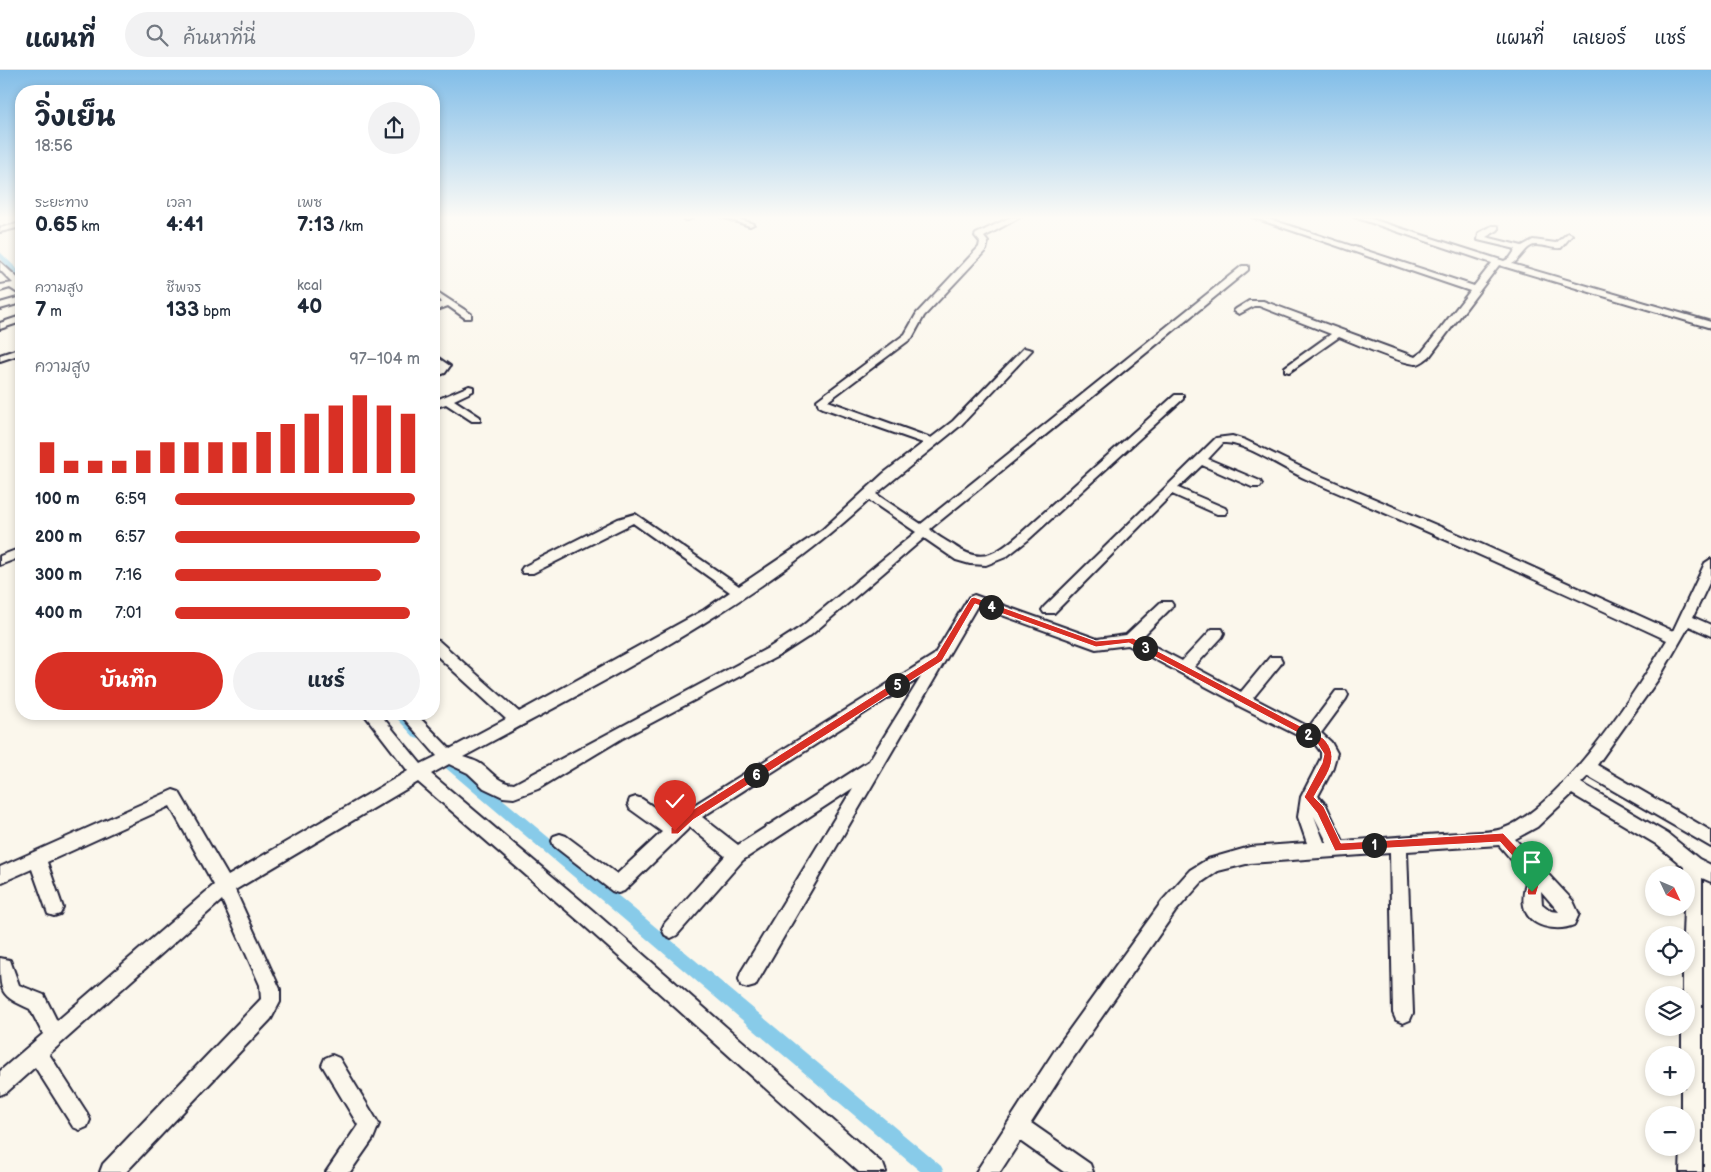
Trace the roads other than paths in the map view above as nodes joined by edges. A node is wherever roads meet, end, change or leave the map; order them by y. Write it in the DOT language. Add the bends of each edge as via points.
graph roads {
  1 [pos="3,268"];
  2 [pos="964,268"];
  3 [pos="1245,268"];
  4 [pos="1412,268"];
  5 [pos="1495,268"];
  6 [pos="1518,268"];
  7 [pos="15,280"];
  8 [pos="0,288"];
  9 [pos="15,288"];
  10 [pos="1477,290"];
  11 [pos="440,297"];
  12 [pos="15,302"];
  13 [pos="448,303"];
  14 [pos="0,306"];
  15 [pos="440,306"];
  16 [pos="1239,311"];
  17 [pos="468,316"];
  18 [pos="15,321"];
  19 [pos="1711,325"];
  20 [pos="0,326"];
  21 [pos="1338,333"];
  22 [pos="1027,350"];
  23 [pos="15,353"];
  24 [pos="0,358"];
  25 [pos="440,362"];
  26 [pos="1290,369"];
  27 [pos="440,371"];
  28 [pos="468,389"];
  29 [pos="1179,397"];
  30 [pos="446,399"];
  31 [pos="440,402"];
  32 [pos="476,419"];
  33 [pos="928,446"];
  34 [pos="1201,460"];
  35 [pos="1256,484"];
  36 [pos="1170,489"];
  37 [pos="868,494"];
  38 [pos="1221,511"];
  39 [pos="923,530"];
  40 [pos="15,555"];
  41 [pos="0,561"];
  42 [pos="1711,563"];
  43 [pos="528,570"];
  44 [pos="740,593"];
  45 [pos="1166,605"];
  46 [pos="1049,610"];
  47 [pos="1687,620"];
  48 [pos="1711,632"];
  49 [pos="1218,633"];
  50 [pos="1673,636"];
  51 [pos="1130,640"];
  52 [pos="440,650"];
  53 [pos="939,658"];
  54 [pos="1275,662"];
  55 [pos="1184,668"];
  56 [pos="1341,695"];
  57 [pos="1242,701"];
  58 [pos="377,720"];
  59 [pos="412,720"];
  60 [pos="517,720"];
  61 [pos="1311,736"];
  62 [pos="447,758"];
  63 [pos="875,765"];
  64 [pos="1587,767"];
  65 [pos="424,771"];
  66 [pos="1570,785"];
  67 [pos="1309,797"];
  68 [pos="636,804"];
  69 [pos="689,817"];
  70 [pos="675,831"];
  71 [pos="1503,837"];
  72 [pos="1711,840"];
  73 [pos="560,841"];
  74 [pos="1398,843"];
  75 [pos="1338,848"];
  76 [pos="1318,849"];
  77 [pos="737,855"];
  78 [pos="37,858"];
  79 [pos="1693,864"];
  80 [pos="1711,874"];
  81 [pos="0,875"];
  82 [pos="1537,875"];
  83 [pos="225,887"];
  84 [pos="54,908"];
  85 [pos="671,929"];
  86 [pos="2,966"];
  87 [pos="748,979"];
  88 [pos="1403,1013"];
  89 [pos="55,1037"];
  90 [pos="37,1053"];
  91 [pos="332,1066"];
  92 [pos="0,1085"];
  93 [pos="80,1120"];
  94 [pos="1017,1126"];
  95 [pos="111,1172"];
  96 [pos="337,1172"];
  97 [pos="875,1172"];
  98 [pos="987,1172"];
  99 [pos="1082,1172"];
  100 [pos="1691,1172"];
  1 -- 7 [label="street"];
  2 -- 33 [label="street" via="926,308 909,336 822,400 823,404 834,409 925,439"];
  3 -- 39 [label="street"];
  4 -- 10 [label="street"];
  5 -- 10 [label="street"];
  6 -- 19 [label="street"];
  8 -- 9 [label="street" via="11,285"];
  10 -- 21 [label="street" via="1426,354 1416,361"];
  11 -- 13 [label="street"];
  12 -- 14 [label="street"];
  13 -- 15 [label="street"];
  13 -- 17 [label="street"];
  16 -- 21 [label="street" via="1252,303 1260,303"];
  18 -- 20 [label="street"];
  21 -- 26 [label="street"];
  22 -- 33 [label="street" via="956,423"];
  23 -- 24 [label="street"];
  25 -- 27 [label="street" via="445,366"];
  28 -- 30 [label="street"];
  29 -- 39 [label="street" via="1045,518 994,558 971,561"];
  30 -- 31 [label="street"];
  30 -- 32 [label="street"];
  33 -- 37 [label="street"];
  34 -- 35 [label="street"];
  34 -- 36 [label="street"];
  34 -- 50 [label="street" via="1220,440 1241,442 1307,475 1486,551"];
  36 -- 38 [label="street"];
  36 -- 46 [label="street"];
  37 -- 39 [label="street"];
  37 -- 44 [label="street" via="826,533"];
  39 -- 62 [label="street" via="806,631 532,784 514,791 503,790 474,768"];
  40 -- 41 [label="street"];
  42 -- 47 [label="street"];
  43 -- 44 [label="street" via="635,518"];
  44 -- 60 [label="street" via="659,643"];
  45 -- 51 [label="street"];
  47 -- 48 [label="street"];
  47 -- 50 [label="street"];
  49 -- 55 [label="street"];
  50 -- 64 [label="street" via="1618,727"];
  51 -- 53 [label="street" via="1096,644 974,600"];
  51 -- 55 [label="street"];
  52 -- 60 [label="street"];
  53 -- 63 [label="street"];
  53 -- 69 [label="street"];
  54 -- 57 [label="street"];
  55 -- 57 [label="street"];
  56 -- 61 [label="street"];
  57 -- 61 [label="street"];
  58 -- 65 [label="street"];
  59 -- 62 [label="street"];
  60 -- 62 [label="street"];
  61 -- 67 [label="street" via="1327,748 1329,754"];
  62 -- 65 [label="street"];
  63 -- 77 [label="street"];
  63 -- 87 [label="street"];
  64 -- 66 [label="street"];
  64 -- 72 [label="street"];
  65 -- 83 [label="street"];
  65 -- 97 [label="street"];
  66 -- 71 [label="street" via="1524,829"];
  66 -- 79 [label="street" via="1662,839"];
  67 -- 75 [label="street" via="1320,810"];
  67 -- 76 [label="street" via="1306,817"];
  68 -- 70 [label="street"];
  69 -- 70 [label="street"];
  69 -- 77 [label="street"];
  70 -- 73 [label="street" via="618,885"];
  71 -- 74 [label="street"];
  71 -- 82 [label="street"];
  74 -- 75 [label="street"];
  74 -- 88 [label="street"];
  75 -- 76 [label="street"];
  76 -- 94 [label="street" via="1250,855 1214,864 1196,876 1169,906"];
  77 -- 85 [label="street"];
  78 -- 81 [label="street"];
  78 -- 83 [label="street" via="172,797"];
  78 -- 84 [label="street"];
  79 -- 80 [label="street"];
  79 -- 100 [label="street"];
  83 -- 89 [label="street"];
  83 -- 95 [label="street" via="270,984 271,1003"];
  86 -- 89 [label="street" via="7,988 15,996 37,1002"];
  89 -- 90 [label="street"];
  90 -- 92 [label="street"];
  90 -- 93 [label="street"];
  91 -- 96 [label="street" via="369,1124"];
  94 -- 98 [label="street"];
  94 -- 99 [label="street"];
}
